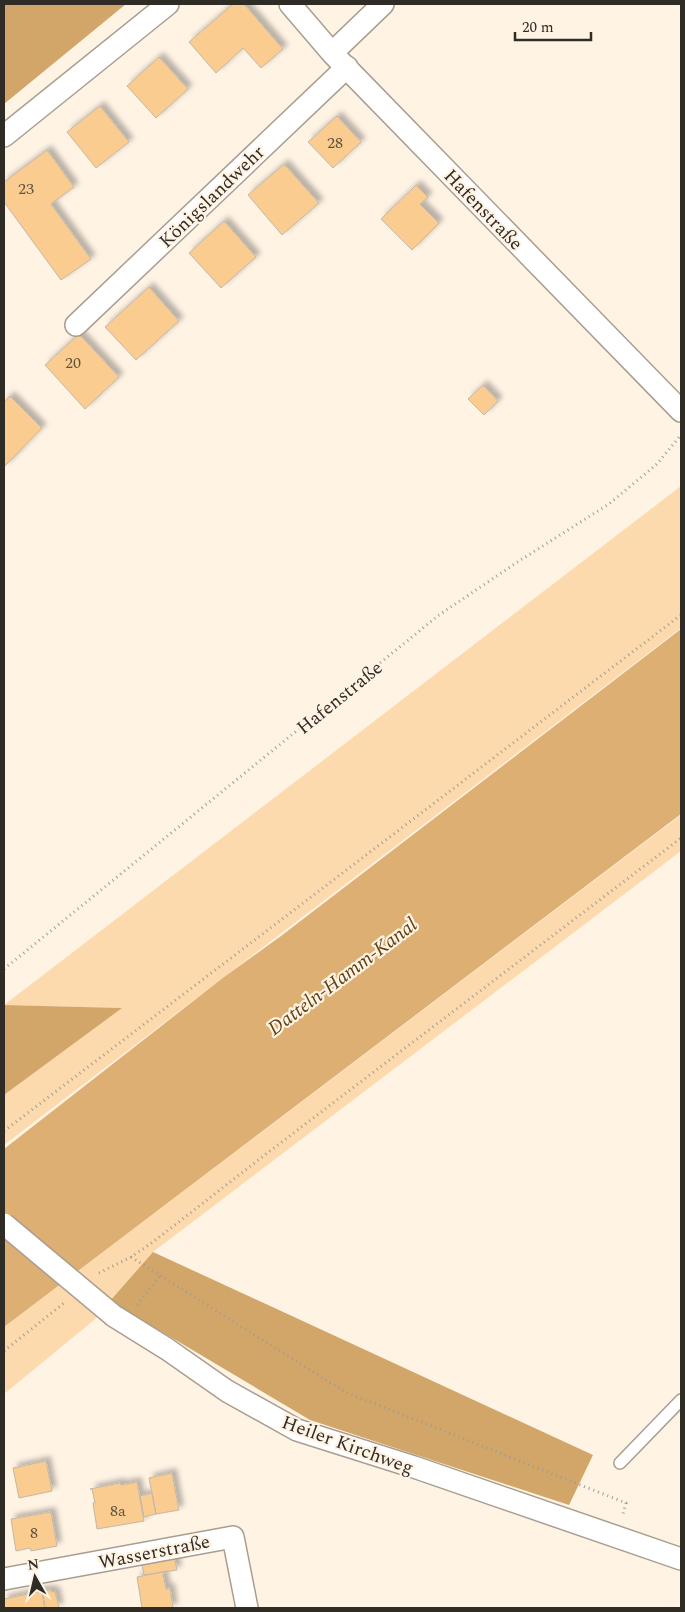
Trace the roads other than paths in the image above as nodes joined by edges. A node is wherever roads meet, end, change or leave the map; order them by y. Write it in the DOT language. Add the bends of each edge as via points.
graph roads {
  1 [pos="168,4"];
  2 [pos="290,4"];
  3 [pos="383,4"];
  4 [pos="340,60"];
  5 [pos="4,136"];
  6 [pos="76,325"];
  7 [pos="681,411"];
  8 [pos="4,1224"];
  9 [pos="681,1400"];
  10 [pos="620,1463"];
  11 [pos="681,1559"];
  12 [pos="4,1579"];
  13 [pos="247,1608"];
  1 -- 5 [label="street"];
  2 -- 4 [label="street, Hafenstraße"];
  3 -- 4 [label="street, Königslandwehr"];
  4 -- 6 [label="street, Königslandwehr"];
  4 -- 7 [label="street, Hafenstraße"];
  8 -- 11 [label="street, Heiler Kirchweg, bridge" via="119,1319 226,1391 298,1430"];
  9 -- 10 [label="lane"];
  12 -- 13 [label="street, Wasserstraße" via="233,1537"];
}
